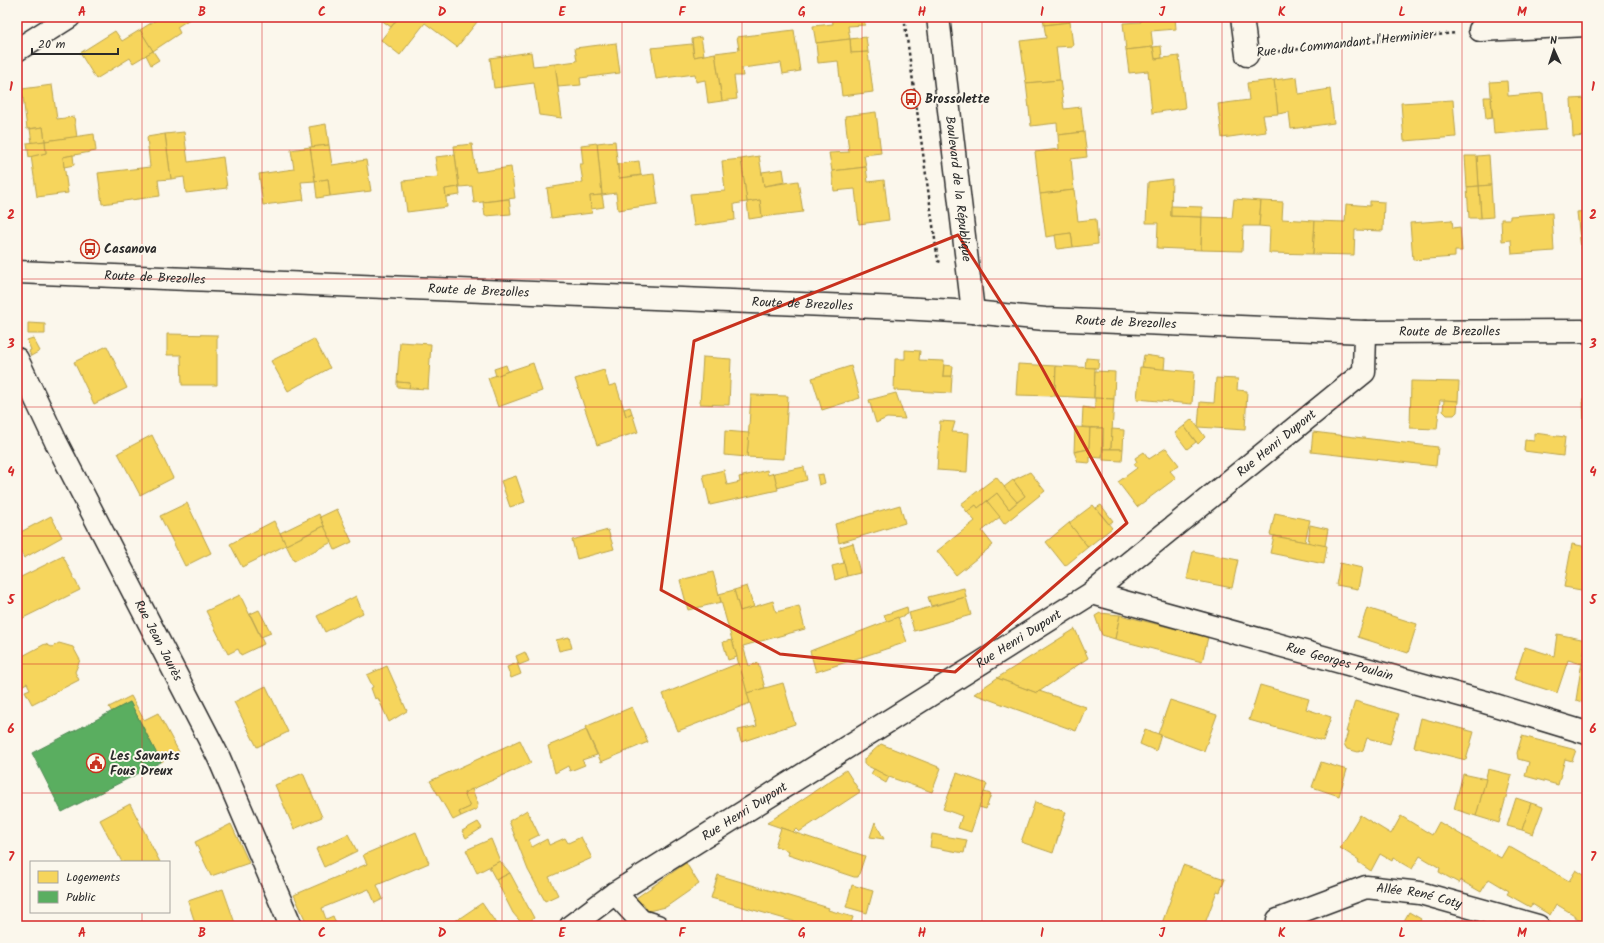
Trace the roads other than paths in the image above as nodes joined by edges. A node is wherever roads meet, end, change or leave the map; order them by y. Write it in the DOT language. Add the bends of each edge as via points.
graph roads {
  1 [pos="69,17"];
  2 [pos="938,17"];
  3 [pos="1242,17"];
  4 [pos="1587,25"];
  5 [pos="1480,30"];
  6 [pos="17,50"];
  7 [pos="1248,55"];
  8 [pos="17,272"];
  9 [pos="973,312"];
  10 [pos="1587,331"];
  11 [pos="1365,332"];
  12 [pos="17,359"];
  13 [pos="1092,593"];
  14 [pos="1587,733"];
  15 [pos="615,893"];
  16 [pos="1278,920"];
  17 [pos="290,926"];
  18 [pos="571,926"];
  19 [pos="657,926"];
  20 [pos="1538,926"];
  1 -- 6 [label="street"];
  2 -- 9 [label="street, Boulevard de la République"];
  3 -- 7 [label="street"];
  4 -- 5 [label="street"];
  8 -- 9 [label="street, Route de Brezolles"];
  9 -- 11 [label="street, Route de Brezolles" via="1045,319"];
  10 -- 11 [label="street, Route de Brezolles"];
  11 -- 13 [label="street, Rue Henri Dupont" via="1364,372"];
  12 -- 17 [label="street, Rue Jean Jaurès" via="56,442 219,758"];
  13 -- 14 [label="street, Rue Georges Poulain"];
  13 -- 15 [label="street, Rue Henri Dupont"];
  15 -- 18 [label="street, Rue Henri Dupont"];
  15 -- 19 [label="street" via="641,921"];
  16 -- 20 [label="street, Allée René Coty" via="1366,887 1420,893"];
}
